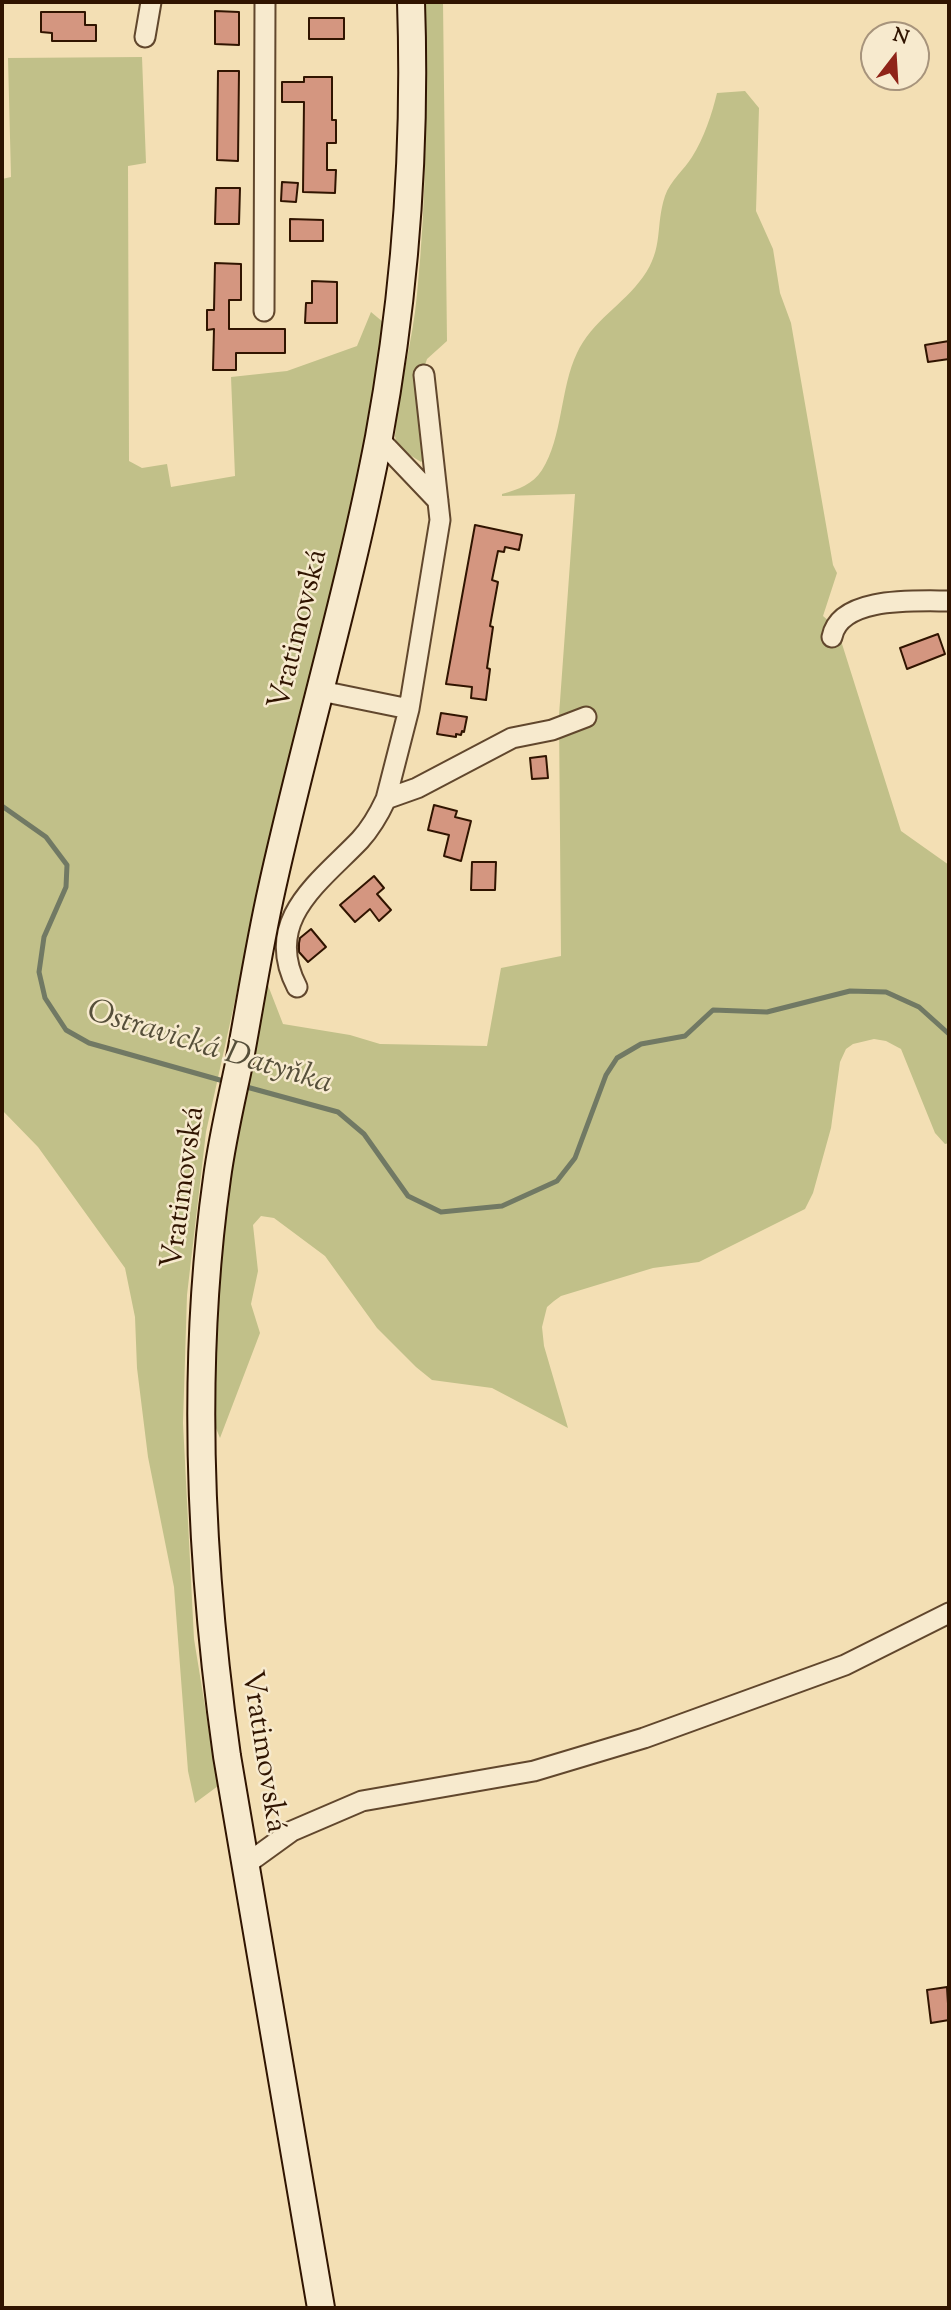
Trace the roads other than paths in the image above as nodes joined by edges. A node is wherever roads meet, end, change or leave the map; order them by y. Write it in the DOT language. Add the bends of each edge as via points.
graph roads {
  1 [pos="151,2"];
  2 [pos="265,2"];
  3 [pos="411,2"];
  4 [pos="145,37"];
  5 [pos="264,311"];
  6 [pos="424,375"];
  7 [pos="378,438"];
  8 [pos="438,500"];
  9 [pos="949,601"];
  10 [pos="832,637"];
  11 [pos="321,691"];
  12 [pos="409,709"];
  13 [pos="586,717"];
  14 [pos="386,799"];
  15 [pos="297,987"];
  16 [pos="949,1613"];
  17 [pos="245,1865"];
  18 [pos="321,2308"];
  1 -- 4 [label="street"];
  2 -- 5 [label="street"];
  3 -- 7 [label="main road, Vratimovská" via="406,208 396,320"];
  6 -- 8 [label="street"];
  7 -- 8 [label="street"];
  7 -- 11 [label="main road, Vratimovská"];
  8 -- 12 [label="street" via="440,520"];
  9 -- 10 [label="street" via="889,602 858,609 839,620"];
  11 -- 12 [label="street"];
  11 -- 17 [label="main road, Vratimovská" via="271,890 219,1164 203,1323 201,1449 206,1568 215,1671"];
  12 -- 14 [label="street"];
  13 -- 14 [label="street" via="512,738 417,788"];
  14 -- 15 [label="street" via="361,839 302,899 287,952"];
  16 -- 17 [label="street" via="845,1665 644,1738 534,1771 362,1801 292,1830"];
  17 -- 18 [label="main road, Vratimovská"];
}
